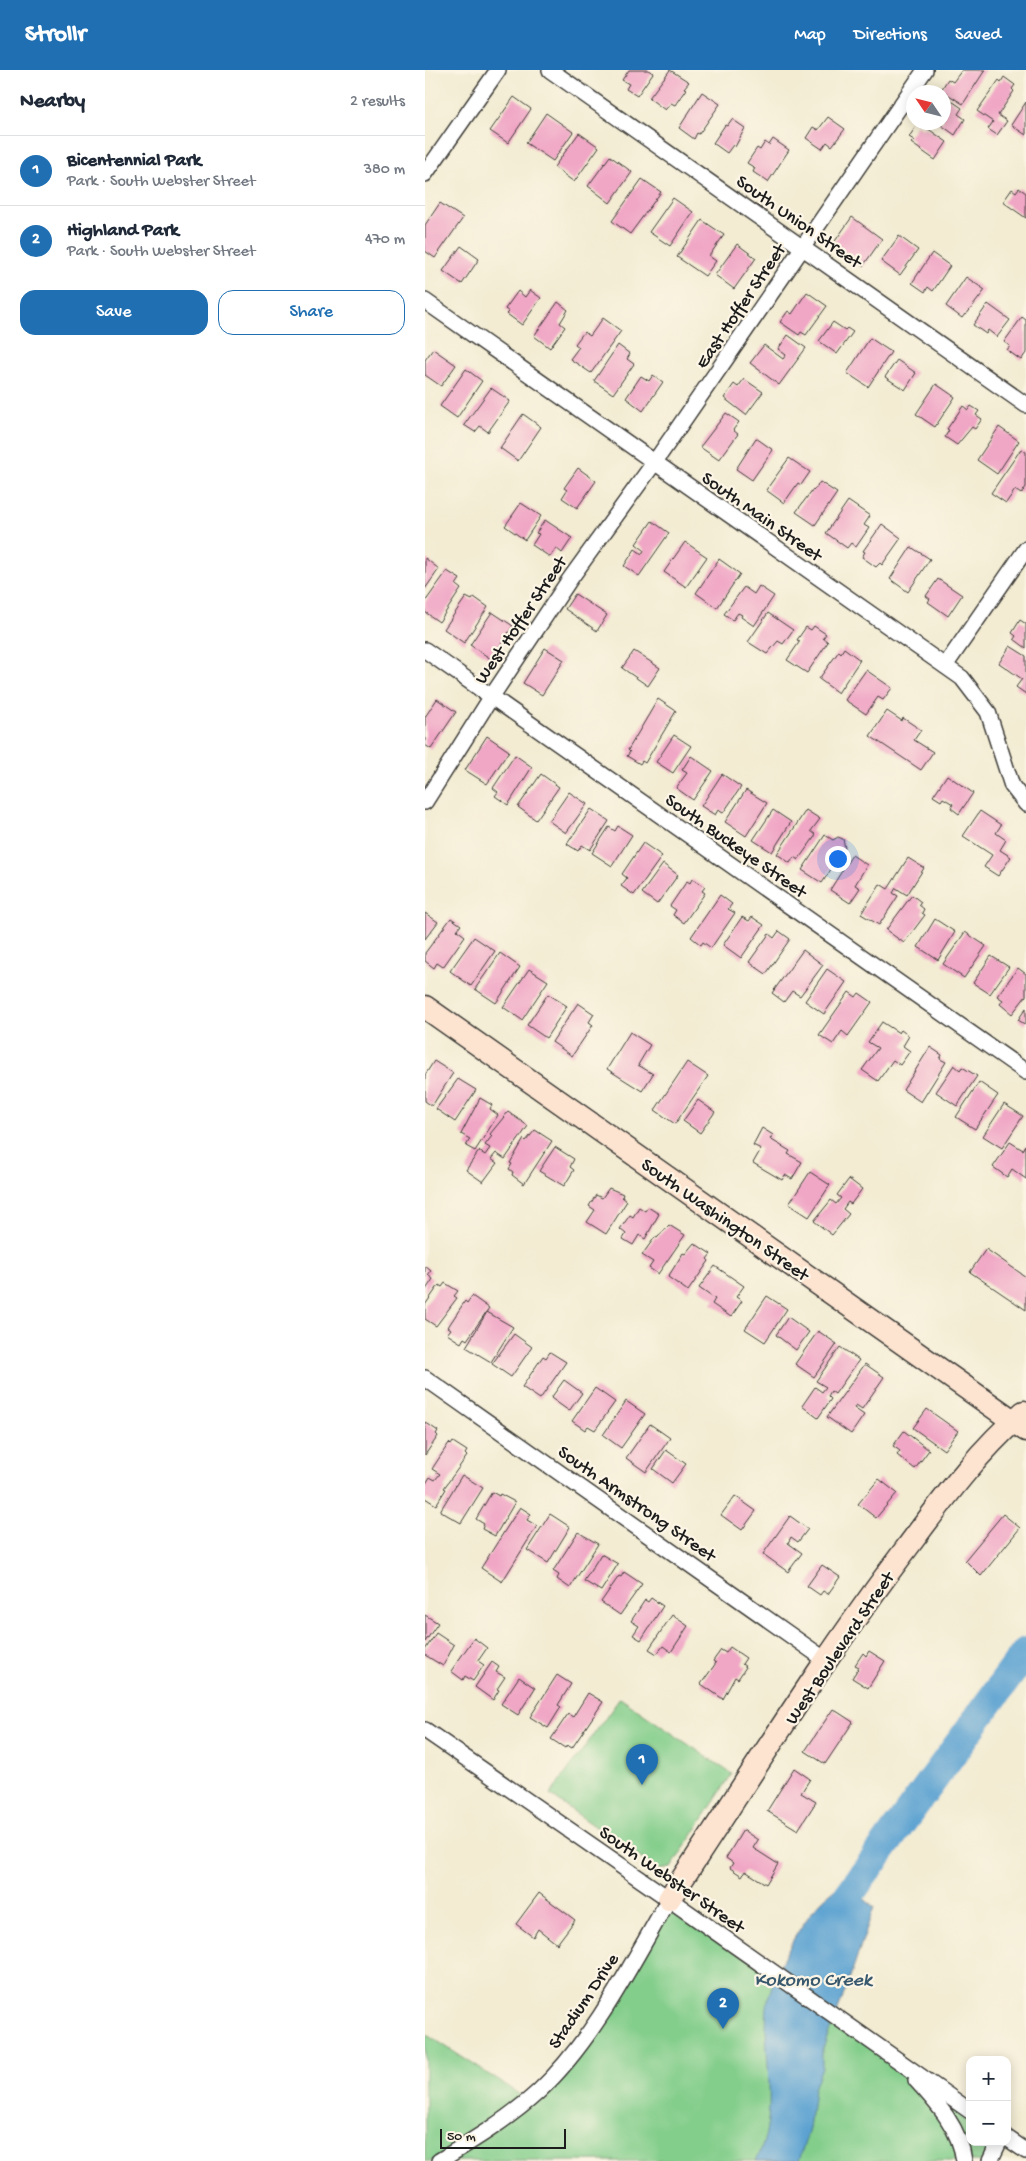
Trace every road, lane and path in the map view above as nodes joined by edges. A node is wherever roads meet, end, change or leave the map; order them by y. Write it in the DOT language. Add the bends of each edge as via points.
graph roads {
  1 [pos="497,70"];
  2 [pos="550,70"];
  3 [pos="925,70"];
  4 [pos="425,174"];
  5 [pos="803,246"];
  6 [pos="425,301"];
  7 [pos="1026,405"];
  8 [pos="654,463"];
  9 [pos="1026,549"];
  10 [pos="425,650"];
  11 [pos="945,666"];
  12 [pos="492,696"];
  13 [pos="425,802"];
  14 [pos="1026,804"];
  15 [pos="425,1007"];
  16 [pos="1026,1072"];
  17 [pos="425,1378"];
  18 [pos="1022,1421"];
  19 [pos="827,1661"];
  20 [pos="425,1730"];
  21 [pos="669,1899"];
  22 [pos="897,2059"];
  23 [pos="966,2108"];
  24 [pos="1011,2141"];
  25 [pos="997,2146"];
  26 [pos="1026,2151"];
  27 [pos="991,2160"];
  28 [pos="439,2161"];
  29 [pos="964,2161"];
  1 -- 4 [label="street"];
  2 -- 5 [label="street, South Union Street"];
  3 -- 5 [label="street, East Hoffer Street"];
  5 -- 7 [label="street, South Union Street"];
  5 -- 8 [label="street, East Hoffer Street"];
  6 -- 8 [label="street, South Main Street"];
  8 -- 11 [label="street, South Main Street"];
  8 -- 12 [label="street, West Hoffer Street" via="570,579"];
  9 -- 11 [label="street"];
  10 -- 12 [label="street, South Buckeye Street"];
  11 -- 14 [label="street, South Main Street" via="962,678 988,712 1012,786"];
  12 -- 13 [label="street, West Hoffer Street"];
  12 -- 16 [label="street, South Buckeye Street"];
  15 -- 18 [label="main road, South Washington Street"];
  17 -- 19 [label="street, South Armstrong Street"];
  18 -- 19 [label="main road, West Boulevard Street" via="990,1444 931,1516 863,1606"];
  19 -- 21 [label="main road, West Boulevard Street"];
  20 -- 21 [label="street, South Webster Street"];
  21 -- 22 [label="street, South Webster Street"];
  21 -- 28 [label="street, Stadium Drive" via="579,2046 539,2091 471,2142"];
  22 -- 23 [label="street, South Webster Street"];
  22 -- 29 [label="street, South Webster Street" via="951,2124"];
  24 -- 26 [label="street"];
  25 -- 27 [label="street"];
}
